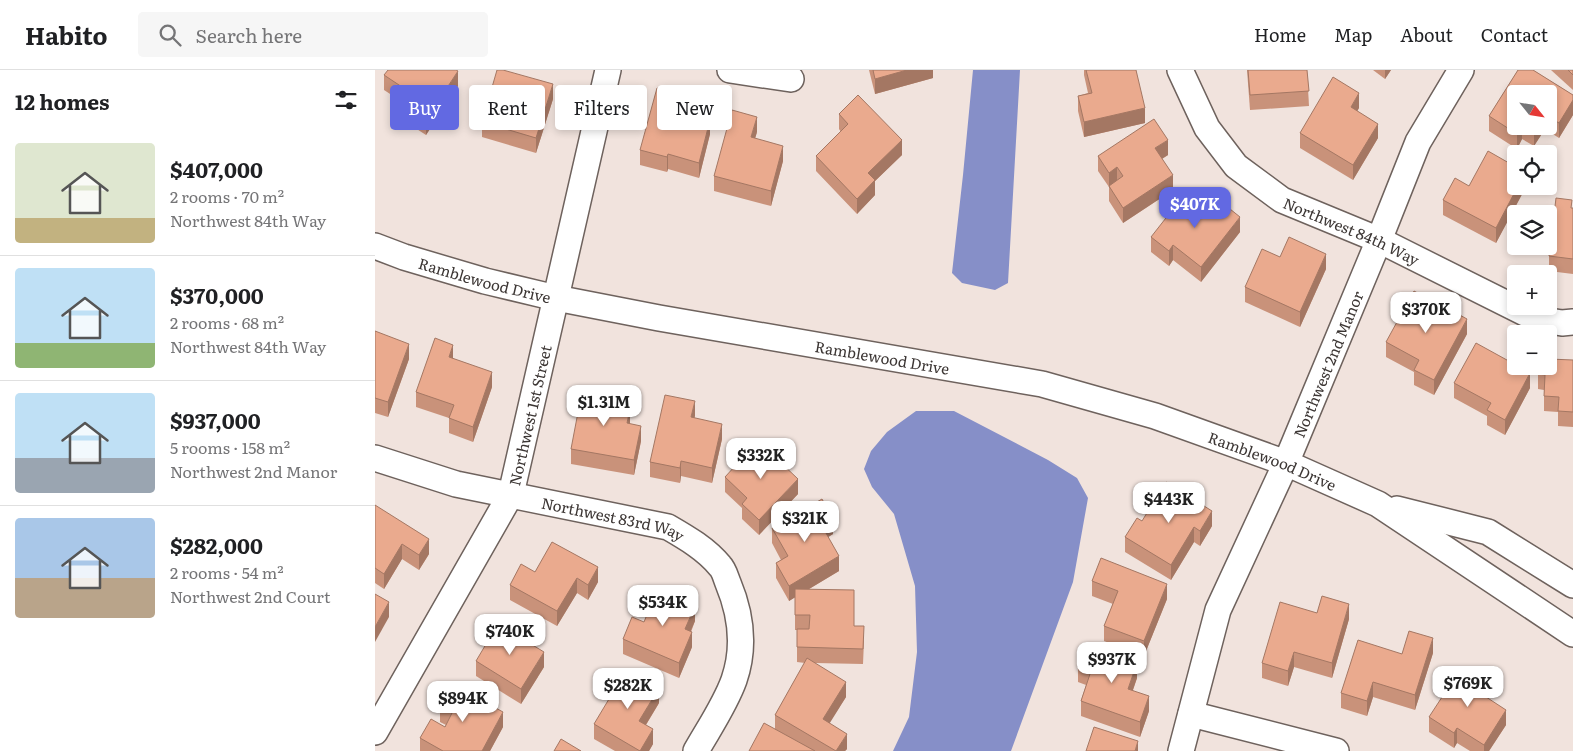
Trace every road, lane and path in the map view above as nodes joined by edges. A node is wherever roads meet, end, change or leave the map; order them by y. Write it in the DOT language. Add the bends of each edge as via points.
graph roads {
  1 [pos="608,70"];
  2 [pos="731,70"];
  3 [pos="1461,70"];
  4 [pos="1180,72"];
  5 [pos="791,79"];
  6 [pos="1379,240"];
  7 [pos="375,246"];
  8 [pos="556,298"];
  9 [pos="1573,322"];
  10 [pos="375,458"];
  11 [pos="1286,463"];
  12 [pos="511,494"];
  13 [pos="1378,504"];
  14 [pos="1573,585"];
  15 [pos="1573,634"];
  16 [pos="1191,714"];
  17 [pos="375,732"];
  18 [pos="696,751"];
  19 [pos="1181,751"];
  20 [pos="1336,751"];
  1 -- 8 [label="street, Northwest 1st Street"];
  2 -- 5 [label="street"];
  3 -- 6 [label="street, Northwest 2nd Manor" via="1418,142"];
  4 -- 6 [label="street, Northwest 84th Way" via="1207,128 1236,166 1281,200"];
  6 -- 9 [label="street, Northwest 84th Way" via="1537,319"];
  6 -- 11 [label="street, Northwest 2nd Manor"];
  7 -- 8 [label="street, Ramblewood Drive" via="485,281"];
  8 -- 11 [label="street, Ramblewood Drive" via="1042,384 1155,416"];
  8 -- 12 [label="street, Northwest 1st Street"];
  10 -- 12 [label="street, Northwest 83rd Way" via="456,484"];
  11 -- 13 [label="street, Ramblewood Drive"];
  11 -- 16 [label="street, Northwest 2nd Manor" via="1218,610"];
  12 -- 17 [label="street, Northwest 1st Street"];
  12 -- 18 [label="street, Northwest 83rd Way" via="668,527 696,543 721,567 734,598 741,650 734,679"];
  13 -- 14 [label="street, Ramblewood Drive" via="1488,532"];
  13 -- 15 [label="street, Ramblewood Drive"];
  16 -- 19 [label="street, Northwest 2nd Manor"];
  16 -- 20 [label="street"];
}
